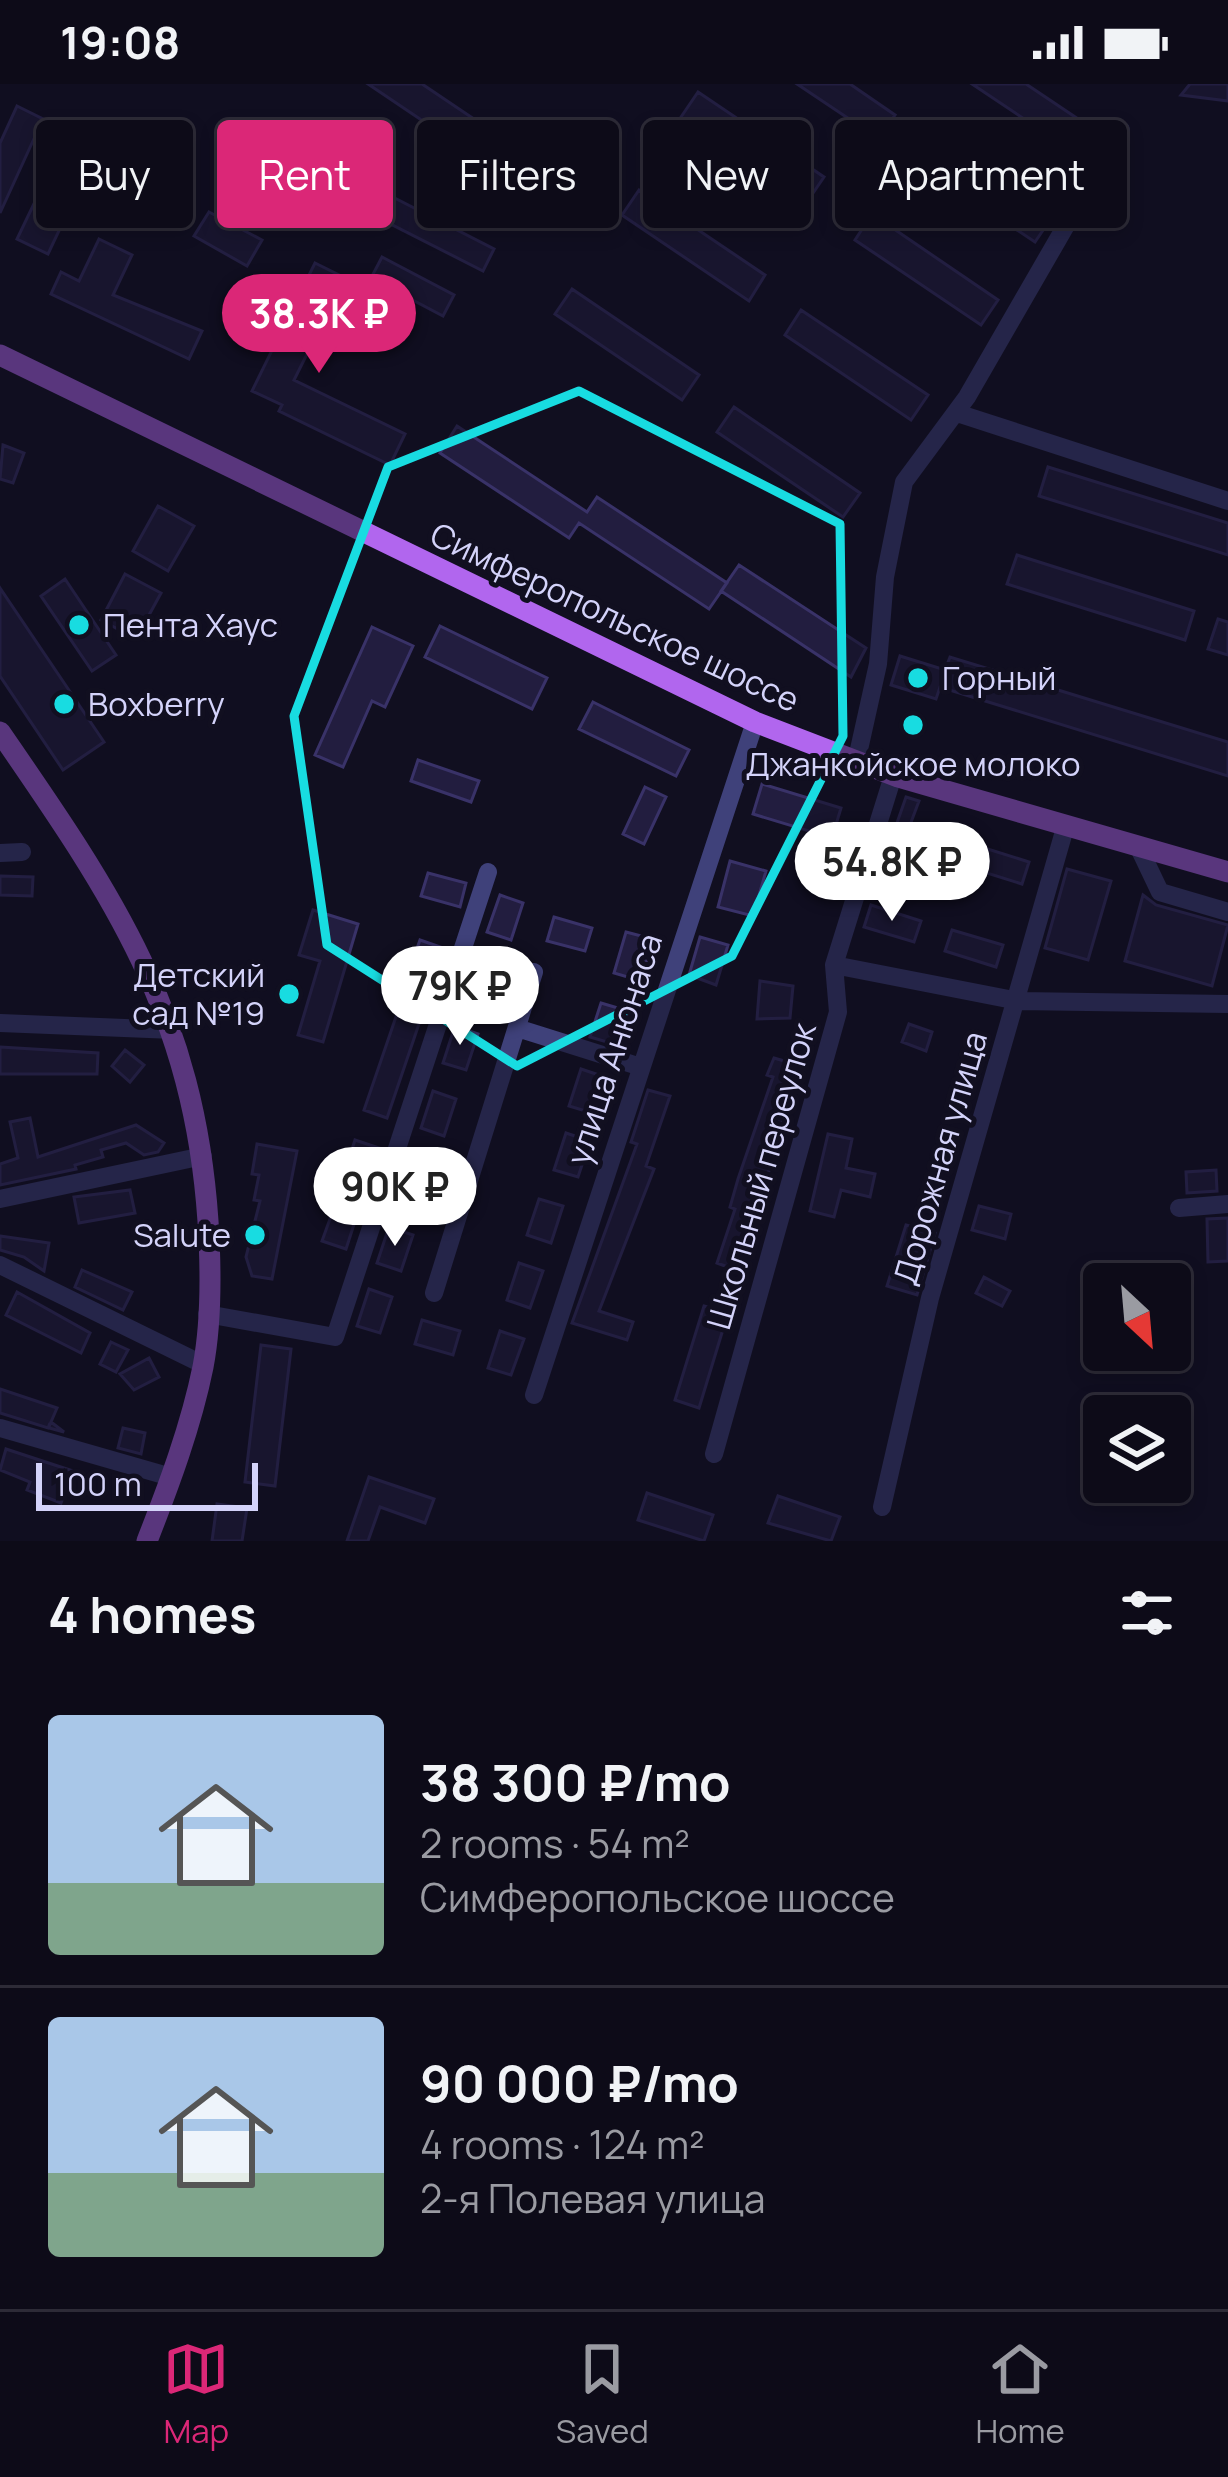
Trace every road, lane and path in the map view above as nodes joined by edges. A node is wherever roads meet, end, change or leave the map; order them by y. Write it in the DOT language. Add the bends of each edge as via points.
graph roads {
  1 [pos="1064,228"];
  2 [pos="0,355"];
  3 [pos="957,413"];
  4 [pos="1228,501"];
  5 [pos="755,722"];
  6 [pos="0,732"];
  7 [pos="856,763"];
  8 [pos="893,776"];
  9 [pos="1065,828"];
  10 [pos="1139,848"];
  11 [pos="22,852"];
  12 [pos="0,854"];
  13 [pos="488,872"];
  14 [pos="1228,872"];
  15 [pos="1228,912"];
  16 [pos="834,964"];
  17 [pos="534,972"];
  18 [pos="1018,1001"];
  19 [pos="1228,1004"];
  20 [pos="0,1023"];
  21 [pos="517,1028"];
  22 [pos="174,1030"];
  23 [pos="641,1066"];
  24 [pos="203,1156"];
  25 [pos="0,1199"];
  26 [pos="1228,1204"];
  27 [pos="1179,1208"];
  28 [pos="0,1265"];
  29 [pos="434,1293"];
  30 [pos="207,1314"];
  31 [pos="204,1365"];
  32 [pos="534,1395"];
  33 [pos="0,1427"];
  34 [pos="714,1454"];
  35 [pos="171,1477"];
  36 [pos="882,1507"];
  37 [pos="147,1541"];
  1 -- 3 [label="street"];
  2 -- 5 [label="main road, Симферопольское шоссе"];
  3 -- 4 [label="street"];
  3 -- 7 [label="street" via="904,482"];
  5 -- 7 [label="main road, Симферопольское шоссе"];
  5 -- 23 [label="street, улица Анюнаса"];
  6 -- 22 [label="main road" via="103,889"];
  7 -- 8 [label="main road, Симферопольское шоссе"];
  8 -- 9 [label="main road, Симферопольское шоссе"];
  8 -- 16 [label="street, Школьный переулок"];
  9 -- 10 [label="main road, Симферопольское шоссе"];
  9 -- 18 [label="street, Дорожная улица"];
  10 -- 14 [label="main road, Симферопольское шоссе"];
  10 -- 15 [label="street" via="1160,892"];
  11 -- 12 [label="street"];
  13 -- 30 [label="street" via="335,1337"];
  16 -- 18 [label="street"];
  16 -- 34 [label="street, Школьный переулок" via="838,1012"];
  17 -- 21 [label="street"];
  18 -- 19 [label="street"];
  18 -- 36 [label="street, Дорожная улица" via="930,1298"];
  20 -- 22 [label="street"];
  21 -- 23 [label="street"];
  21 -- 29 [label="street"];
  22 -- 24 [label="main road"];
  23 -- 32 [label="street, улица Анюнаса"];
  24 -- 25 [label="street"];
  24 -- 30 [label="main road"];
  26 -- 27 [label="street"];
  28 -- 31 [label="street"];
  30 -- 31 [label="main road"];
  31 -- 35 [label="main road"];
  33 -- 35 [label="street"];
  35 -- 37 [label="main road"];
}
